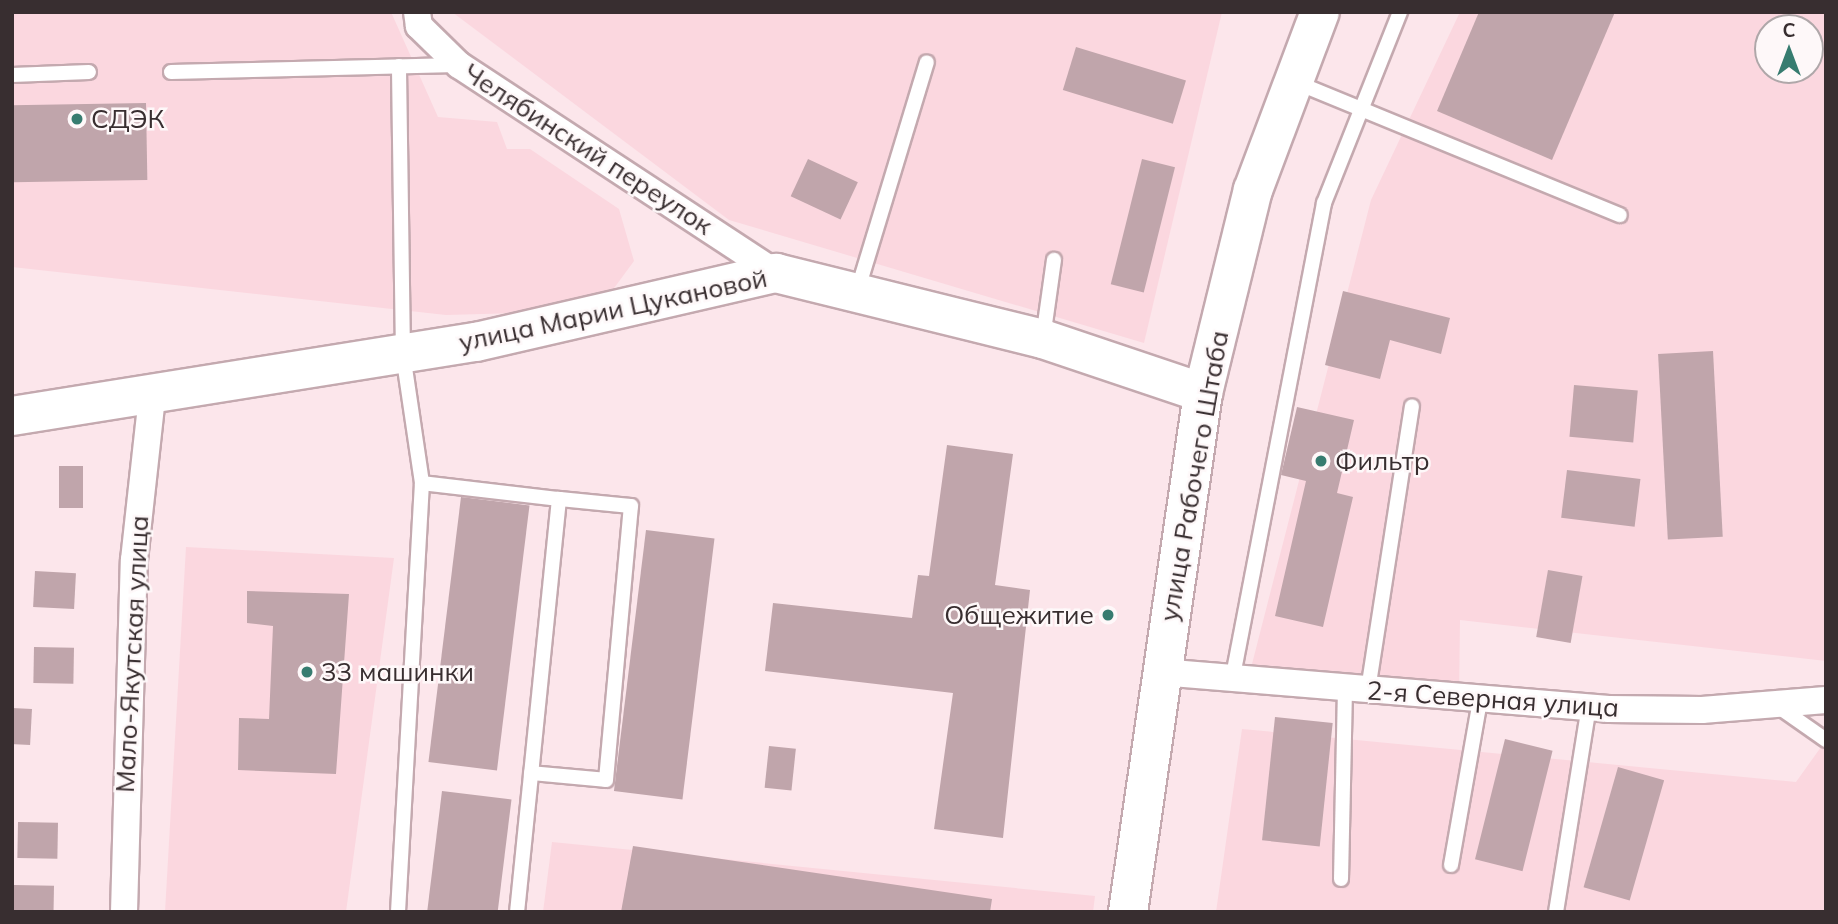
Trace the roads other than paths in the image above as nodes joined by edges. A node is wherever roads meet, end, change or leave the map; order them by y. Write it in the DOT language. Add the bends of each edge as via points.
graph roads {
  1 [pos="418,12"];
  2 [pos="1320,12"];
  3 [pos="1400,12"];
  4 [pos="928,62"];
  5 [pos="459,65"];
  6 [pos="398,66"];
  7 [pos="89,72"];
  8 [pos="171,72"];
  9 [pos="12,75"];
  10 [pos="1294,82"];
  11 [pos="1357,108"];
  12 [pos="1620,215"];
  13 [pos="1054,260"];
  14 [pos="776,273"];
  15 [pos="856,294"];
  16 [pos="1043,340"];
  17 [pos="403,355"];
  18 [pos="1203,393"];
  19 [pos="152,397"];
  20 [pos="1412,406"];
  21 [pos="12,416"];
  22 [pos="422,483"];
  23 [pos="559,499"];
  24 [pos="1160,672"];
  25 [pos="1232,682"];
  26 [pos="1356,689"];
  27 [pos="1481,695"];
  28 [pos="1826,700"];
  29 [pos="1775,704"];
  30 [pos="1589,707"];
  31 [pos="1826,740"];
  32 [pos="531,773"];
  33 [pos="1451,865"];
  34 [pos="1341,879"];
  35 [pos="124,912"];
  36 [pos="398,912"];
  37 [pos="517,912"];
  38 [pos="1128,912"];
  39 [pos="1556,912"];
  1 -- 5 [label="street, Челябинский переулок" via="419,26"];
  2 -- 10 [label="street, улица Рабочего Штаба"];
  3 -- 11 [label="lane"];
  4 -- 15 [label="lane"];
  5 -- 6 [label="lane"];
  5 -- 14 [label="street, Челябинский переулок"];
  6 -- 8 [label="lane"];
  6 -- 17 [label="lane"];
  7 -- 9 [label="lane"];
  10 -- 11 [label="lane"];
  10 -- 18 [label="street, улица Рабочего Штаба" via="1253,190"];
  11 -- 12 [label="lane"];
  11 -- 25 [label="lane" via="1324,203"];
  13 -- 16 [label="lane"];
  14 -- 15 [label="street, улица Марии Цукановой"];
  14 -- 17 [label="street, улица Марии Цукановой"];
  15 -- 16 [label="street, улица Марии Цукановой"];
  16 -- 18 [label="street, улица Марии Цукановой"];
  17 -- 19 [label="street, улица Марии Цукановой"];
  17 -- 22 [label="lane"];
  18 -- 24 [label="street, улица Рабочего Штаба"];
  19 -- 21 [label="street, улица Марии Цукановой"];
  19 -- 35 [label="street, Мало-Якутская улица" via="134,560"];
  20 -- 26 [label="lane"];
  22 -- 23 [label="lane"];
  22 -- 36 [label="lane"];
  23 -- 32 [label="lane"];
  23 -- 32 [label="lane" via="631,506 606,780"];
  24 -- 25 [label="street, 2-я Северная улица"];
  24 -- 38 [label="street, улица Рабочего Штаба"];
  25 -- 26 [label="street, 2-я Северная улица"];
  26 -- 27 [label="street, 2-я Северная улица"];
  26 -- 34 [label="lane"];
  27 -- 30 [label="street, 2-я Северная улица"];
  27 -- 33 [label="lane"];
  28 -- 29 [label="street, 2-я Северная улица"];
  29 -- 30 [label="street, 2-я Северная улица" via="1702,710"];
  29 -- 31 [label="lane"];
  30 -- 39 [label="lane"];
  32 -- 37 [label="lane"];
}
